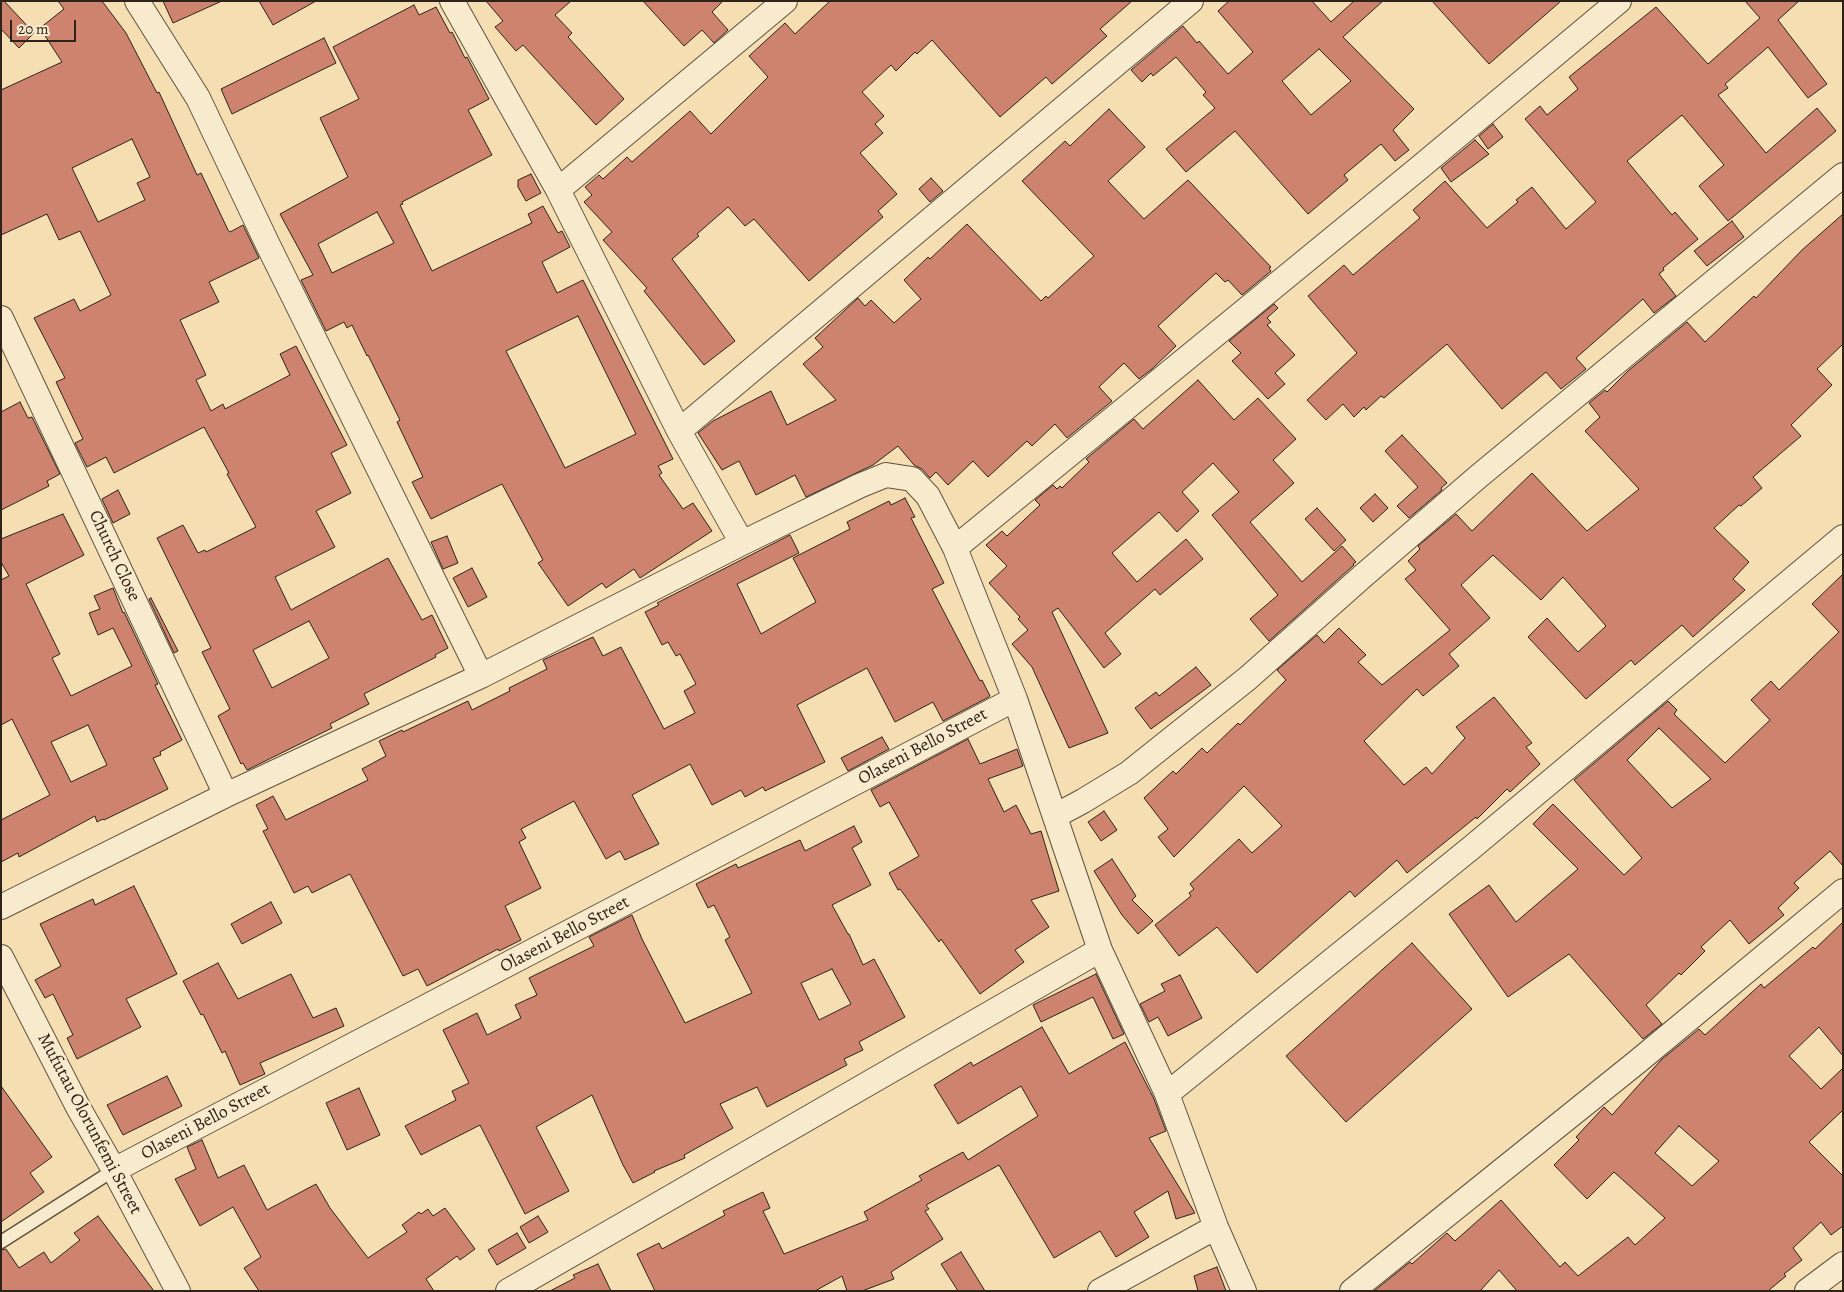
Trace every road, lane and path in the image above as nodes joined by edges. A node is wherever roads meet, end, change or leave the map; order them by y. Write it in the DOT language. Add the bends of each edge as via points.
graph roads {
  1 [pos="137,1"];
  2 [pos="452,1"];
  3 [pos="785,1"];
  4 [pos="1191,1"];
  5 [pos="1619,1"];
  6 [pos="1843,175"];
  7 [pos="558,190"];
  8 [pos="1,318"];
  9 [pos="679,431"];
  10 [pos="1843,537"];
  11 [pos="742,542"];
  12 [pos="955,548"];
  13 [pos="480,676"];
  14 [pos="1015,699"];
  15 [pos="226,795"];
  16 [pos="1055,816"];
  17 [pos="1843,891"];
  18 [pos="1,907"];
  19 [pos="1100,950"];
  20 [pos="1,957"];
  21 [pos="1167,1094"];
  22 [pos="114,1170"];
  23 [pos="1216,1227"];
  24 [pos="1,1242"];
  25 [pos="1843,1264"];
  26 [pos="178,1291"];
  27 [pos="508,1291"];
  28 [pos="1100,1291"];
  29 [pos="1244,1291"];
  30 [pos="1352,1291"];
  31 [pos="1807,1291"];
  1 -- 13 [label="street" via="198,98"];
  2 -- 7 [label="street"];
  3 -- 7 [label="street"];
  4 -- 9 [label="street"];
  5 -- 12 [label="street"];
  6 -- 16 [label="street" via="1472,482 1248,678 1129,773"];
  7 -- 9 [label="street"];
  8 -- 15 [label="street, Church Close"];
  9 -- 11 [label="street"];
  10 -- 21 [label="street" via="1471,848"];
  11 -- 12 [label="street" via="886,475 912,479 928,496"];
  11 -- 13 [label="street"];
  12 -- 14 [label="street"];
  13 -- 15 [label="street"];
  14 -- 16 [label="street"];
  14 -- 22 [label="street, Olaseni Bello Street"];
  15 -- 18 [label="street"];
  16 -- 19 [label="street"];
  17 -- 30 [label="street"];
  19 -- 21 [label="street"];
  19 -- 27 [label="street"];
  20 -- 22 [label="street, Mufutau Olorunfemi Street"];
  21 -- 23 [label="street"];
  22 -- 24 [label="lane"];
  22 -- 26 [label="street, Mufutau Olorunfemi Street"];
  23 -- 28 [label="street"];
  23 -- 29 [label="street"];
  25 -- 31 [label="street"];
}
